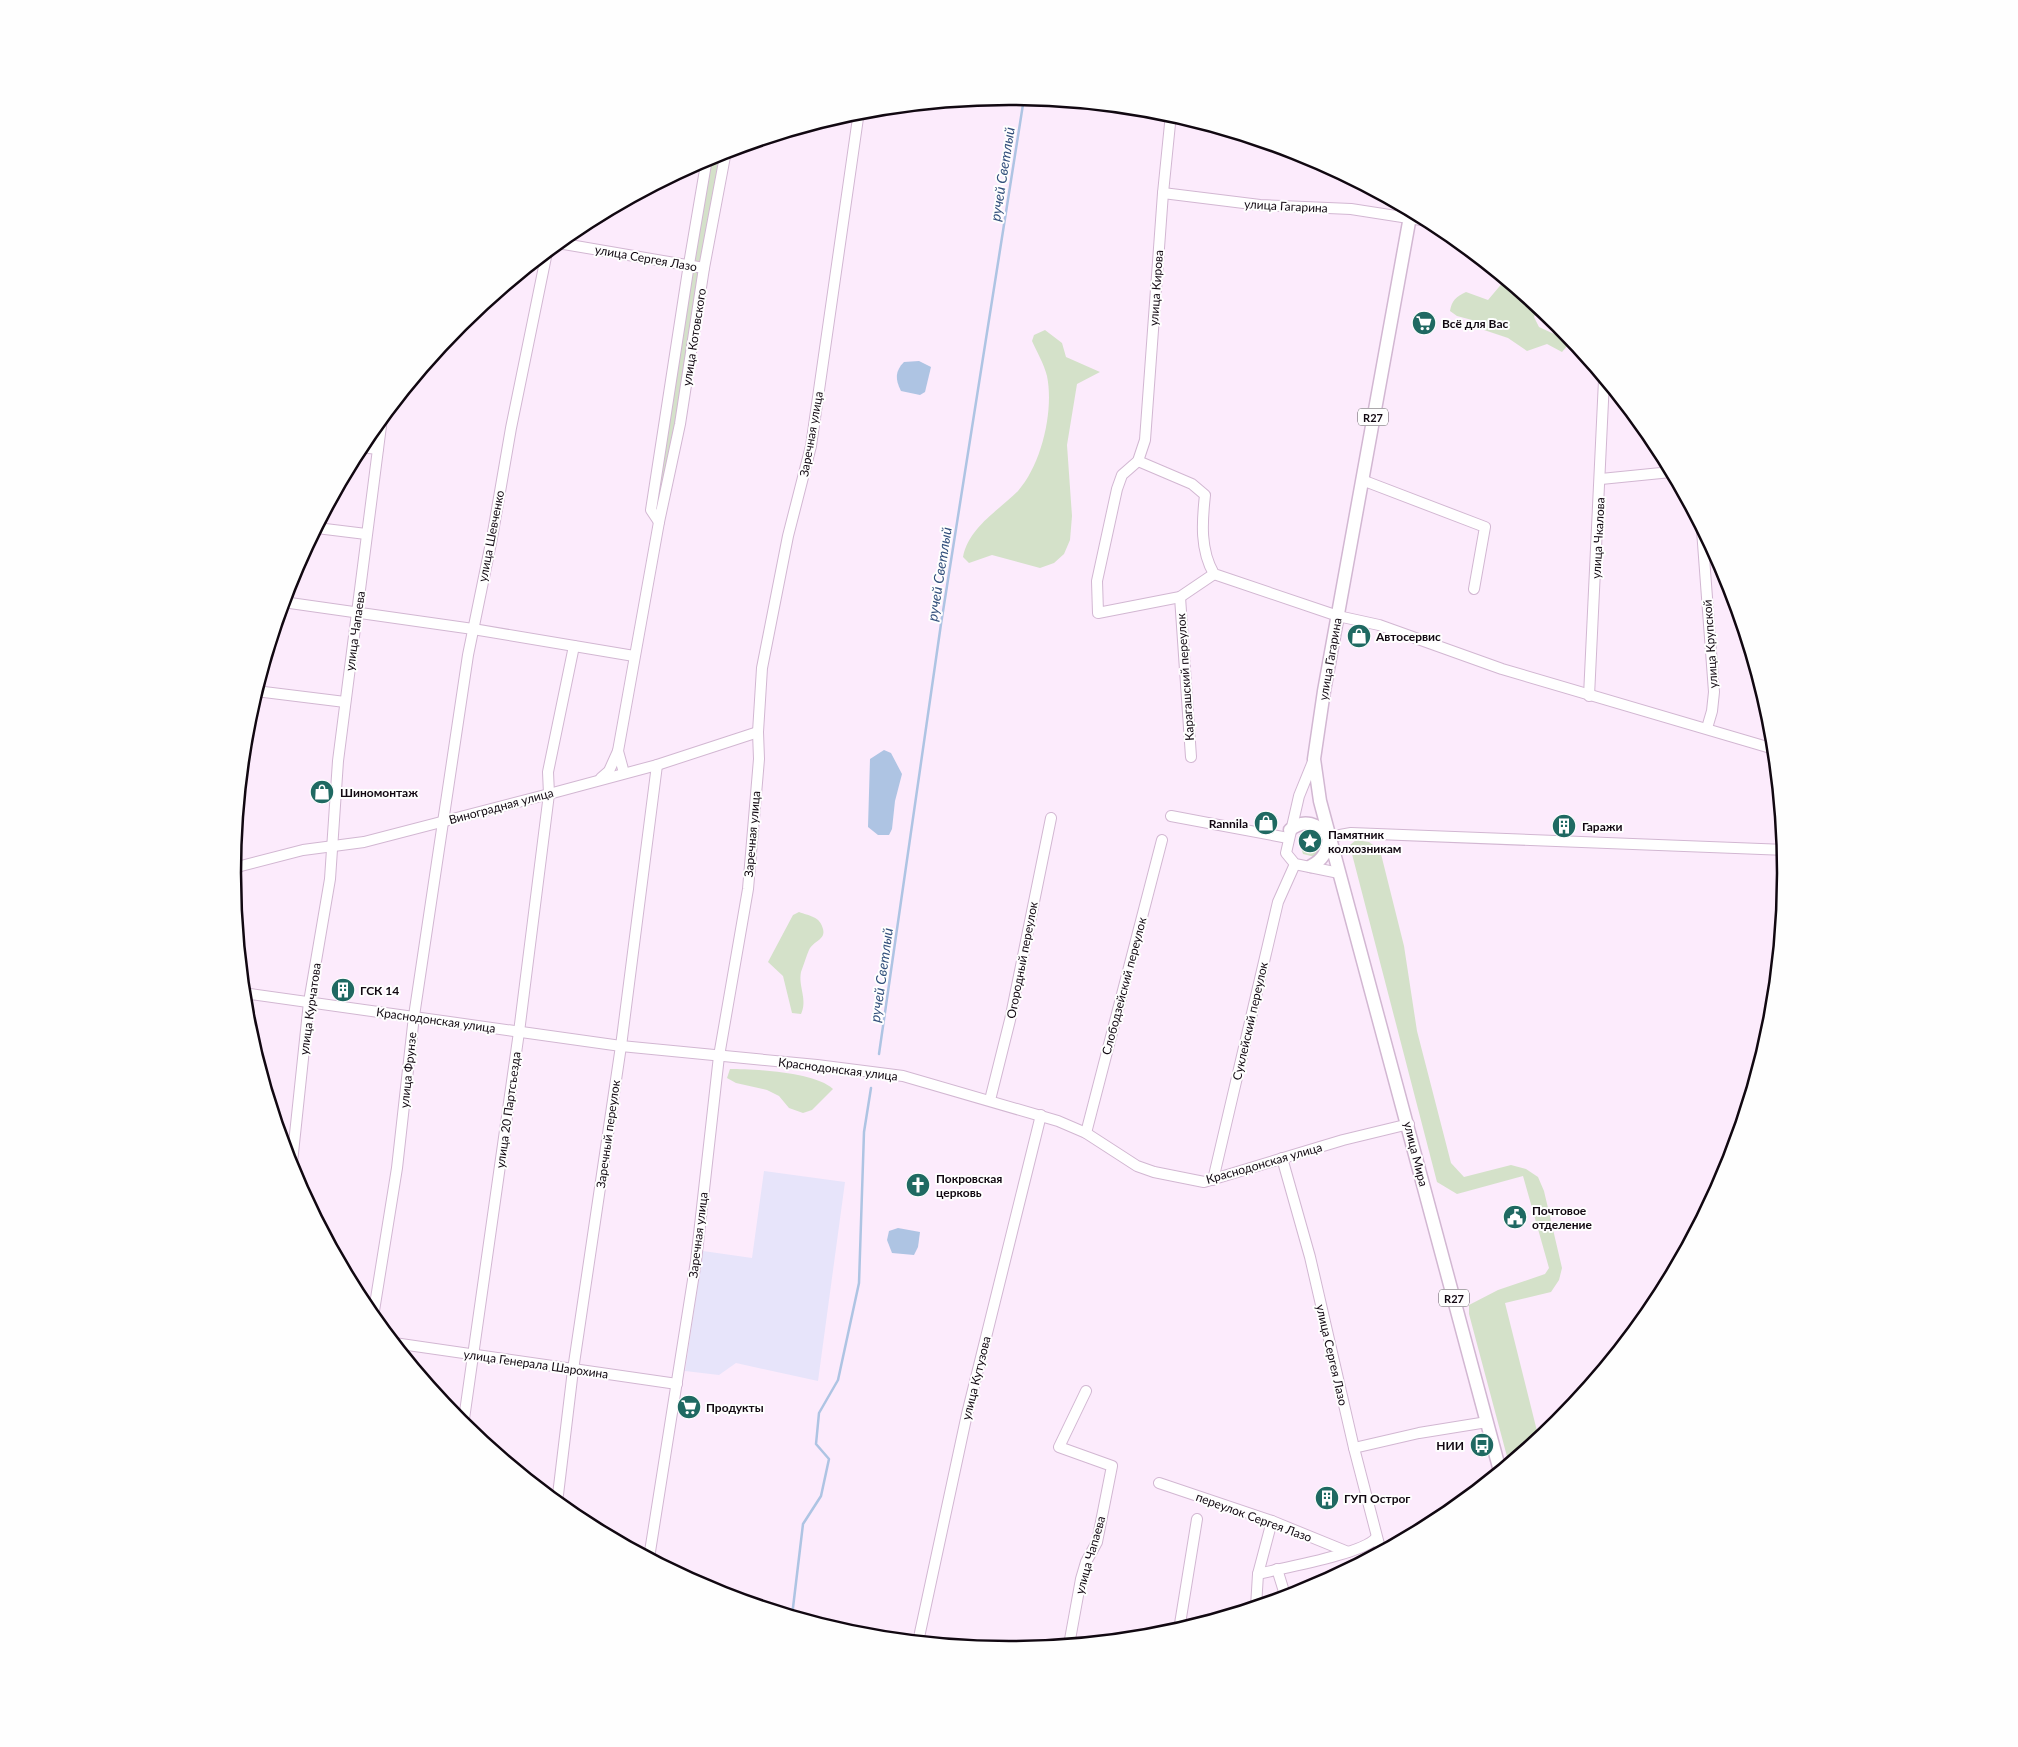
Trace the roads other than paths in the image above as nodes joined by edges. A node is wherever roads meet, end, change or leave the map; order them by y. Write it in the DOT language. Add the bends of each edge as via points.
graph roads {
  1 [pos="858,120"];
  2 [pos="1170,123"];
  3 [pos="724,160"];
  4 [pos="705,167"];
  5 [pos="1163,193"];
  6 [pos="1403,214"];
  7 [pos="1409,218"];
  8 [pos="568,245"];
  9 [pos="545,261"];
  10 [pos="688,264"];
  11 [pos="704,268"];
  12 [pos="1604,387"];
  13 [pos="380,433"];
  14 [pos="370,448"];
  15 [pos="378,449"];
  16 [pos="1138,462"];
  17 [pos="1665,473"];
  18 [pos="1362,480"];
  19 [pos="1601,480"];
  20 [pos="659,522"];
  21 [pos="323,529"];
  22 [pos="366,534"];
  23 [pos="1703,545"];
  24 [pos="1214,574"];
  25 [pos="1474,589"];
  26 [pos="1180,597"];
  27 [pos="290,603"];
  28 [pos="359,612"];
  29 [pos="1338,616"];
  30 [pos="473,629"];
  31 [pos="574,646"];
  32 [pos="634,656"];
  33 [pos="263,692"];
  34 [pos="1589,696"];
  35 [pos="345,702"];
  36 [pos="1707,728"];
  37 [pos="758,732"];
  38 [pos="1767,747"];
  39 [pos="618,751"];
  40 [pos="1191,756"];
  41 [pos="1314,759"];
  42 [pos="657,765"];
  43 [pos="624,773"];
  44 [pos="600,779"];
  45 [pos="549,794"];
  46 [pos="1171,816"];
  47 [pos="1050,818"];
  48 [pos="442,822"];
  49 [pos="1289,834"];
  50 [pos="1329,838"];
  51 [pos="1162,840"];
  52 [pos="331,846"];
  53 [pos="1777,850"];
  54 [pos="1295,864"];
  55 [pos="1312,866"];
  56 [pos="241,868"];
  57 [pos="1339,873"];
  58 [pos="250,994"];
  59 [pos="309,1002"];
  60 [pos="414,1016"];
  61 [pos="519,1032"];
  62 [pos="621,1046"];
  63 [pos="719,1056"];
  64 [pos="990,1100"];
  65 [pos="1041,1115"];
  66 [pos="1409,1124"];
  67 [pos="1086,1132"];
  68 [pos="294,1154"];
  69 [pos="1282,1158"];
  70 [pos="1213,1180"];
  71 [pos="375,1307"];
  72 [pos="402,1344"];
  73 [pos="473,1355"];
  74 [pos="572,1370"];
  75 [pos="678,1384"];
  76 [pos="1086,1391"];
  77 [pos="464,1415"];
  78 [pos="1487,1422"];
  79 [pos="1354,1448"];
  80 [pos="1499,1465"];
  81 [pos="1159,1483"];
  82 [pos="558,1495"];
  83 [pos="1197,1519"];
  84 [pos="1272,1521"];
  85 [pos="1376,1538"];
  86 [pos="1379,1547"];
  87 [pos="1348,1552"];
  88 [pos="650,1553"];
  89 [pos="1278,1569"];
  90 [pos="1258,1574"];
  91 [pos="1284,1591"];
  92 [pos="1256,1601"];
  93 [pos="1180,1622"];
  94 [pos="919,1636"];
  95 [pos="1070,1639"];
  1 -- 37 [label="street, Заречная улица" via="811,446 788,536 762,668"];
  2 -- 5 [label="street, улица Кирова"];
  3 -- 11 [label="street, улица Котовского"];
  4 -- 10 [label="street, улица Котовского"];
  5 -- 6 [label="street, улица Гагарина" via="1260,205"];
  5 -- 16 [label="street, улица Кирова" via="1144,440"];
  7 -- 18 [label="main road, улица Гагарина / R27"];
  8 -- 10 [label="street, улица Сергея Лазо"];
  9 -- 30 [label="street, улица Шевченко"];
  10 -- 11 [label="street, улица Сергея Лазо"];
  10 -- 20 [label="street, улица Котовского" via="651,510"];
  11 -- 20 [label="street, улица Котовского" via="680,424"];
  12 -- 19 [label="street, улица Чкалова"];
  13 -- 15 [label="street, улица Чапаева"];
  14 -- 15 [label="street"];
  15 -- 22 [label="street, улица Чапаева"];
  16 -- 24 [label="street" via="1192,484 1205,495 1202,526 1207,562"];
  16 -- 26 [label="street" via="1122,475 1117,489 1097,580 1098,613"];
  17 -- 19 [label="street"];
  18 -- 25 [label="street" via="1485,527"];
  18 -- 29 [label="main road, улица Гагарина / R27"];
  19 -- 34 [label="street, улица Чкалова"];
  20 -- 32 [label="street, улица Котовского"];
  21 -- 22 [label="street"];
  22 -- 28 [label="street, улица Чапаева"];
  23 -- 36 [label="street, улица Крупской" via="1714,692"];
  24 -- 26 [label="street"];
  24 -- 29 [label="street"];
  26 -- 40 [label="street, Карагашский переулок"];
  27 -- 28 [label="street"];
  28 -- 30 [label="street"];
  28 -- 35 [label="street, улица Чапаева"];
  29 -- 34 [label="street" via="1379,625"];
  29 -- 41 [label="main road, улица Гагарина / R27"];
  30 -- 31 [label="street"];
  30 -- 48 [label="street, улица Шевченко"];
  31 -- 32 [label="street"];
  31 -- 45 [label="street, улица 20 Партсъезда" via="548,772"];
  32 -- 39 [label="street, улица Котовского"];
  33 -- 35 [label="street"];
  34 -- 36 [label="street"];
  35 -- 52 [label="street, улица Чапаева"];
  36 -- 38 [label="street"];
  37 -- 42 [label="street, Виноградная улица"];
  37 -- 63 [label="street, Заречная улица" via="759,759 748,889"];
  39 -- 43 [label="street, улица Котовского"];
  39 -- 44 [label="street" via="609,771"];
  41 -- 49 [label="street" via="1305,778"];
  41 -- 50 [label="main road, улица Гагарина / R27"];
  42 -- 43 [label="street, Виноградная улица"];
  42 -- 62 [label="street, Заречный переулок"];
  43 -- 44 [label="street, Виноградная улица"];
  44 -- 45 [label="street, Виноградная улица"];
  45 -- 48 [label="street, Виноградная улица"];
  45 -- 61 [label="street, улица 20 Партсъезда"];
  46 -- 49 [label="street"];
  47 -- 64 [label="street, Огородный переулок" via="1010,1020"];
  48 -- 52 [label="street, Виноградная улица" via="364,842"];
  48 -- 60 [label="street, улица Фрунзе"];
  49 -- 50 [label="main road" via="1300,823 1308,822"];
  49 -- 54 [label="street" via="1286,853"];
  50 -- 53 [label="street" via="1351,833"];
  50 -- 55 [label="main road" via="1325,854"];
  50 -- 57 [label="main road, улица Мира / R27"];
  51 -- 67 [label="street, Слободзейский переулок"];
  52 -- 56 [label="street, Виноградная улица"];
  52 -- 59 [label="street, улица Курчатова" via="330,879"];
  54 -- 55 [label="street"];
  54 -- 70 [label="street, Суклейский переулок" via="1278,902"];
  55 -- 57 [label="street"];
  57 -- 66 [label="main road, улица Мира / R27"];
  58 -- 59 [label="street, Краснодонская улица"];
  59 -- 60 [label="street, Краснодонская улица"];
  59 -- 68 [label="street, улица Курчатова"];
  60 -- 61 [label="street, Краснодонская улица"];
  60 -- 71 [label="street, улица Фрунзе" via="397,1168"];
  61 -- 62 [label="street, Краснодонская улица"];
  61 -- 73 [label="street, улица 20 Партсъезда"];
  62 -- 63 [label="street, Краснодонская улица"];
  62 -- 74 [label="street, Заречный переулок"];
  63 -- 64 [label="street, Краснодонская улица" via="904,1076"];
  63 -- 75 [label="street, Заречная улица"];
  64 -- 65 [label="street, Краснодонская улица"];
  65 -- 67 [label="street, Краснодонская улица"];
  65 -- 94 [label="street, улица Кутузова" via="967,1414"];
  66 -- 69 [label="street, Краснодонская улица"];
  66 -- 78 [label="main road, улица Мира / R27"];
  67 -- 70 [label="street, Краснодонская улица" via="1138,1166 1195,1181"];
  69 -- 70 [label="street, Краснодонская улица"];
  69 -- 79 [label="street, улица Сергея Лазо" via="1310,1257"];
  72 -- 73 [label="street, улица Генерала Шарохина"];
  73 -- 74 [label="street, улица Генерала Шарохина"];
  73 -- 77 [label="street, улица 20 Партсъезда"];
  74 -- 75 [label="street, улица Генерала Шарохина"];
  74 -- 82 [label="street, Заречный переулок"];
  75 -- 88 [label="street, Заречная улица"];
  76 -- 95 [label="street, улица Чапаева" via="1059,1446 1112,1466 1097,1542 1081,1579"];
  78 -- 79 [label="street"];
  78 -- 80 [label="main road, улица Мира / R27"];
  79 -- 85 [label="street, улица Сергея Лазо"];
  81 -- 84 [label="street, переулок Сергея Лазо"];
  83 -- 93 [label="street"];
  84 -- 87 [label="street, переулок Сергея Лазо"];
  84 -- 90 [label="street"];
  85 -- 86 [label="street, улица Сергея Лазо"];
  85 -- 87 [label="street, переулок Сергея Лазо"];
  87 -- 89 [label="street, переулок Сергея Лазо"];
  89 -- 90 [label="street, переулок Сергея Лазо"];
  89 -- 91 [label="street"];
  90 -- 92 [label="street"];
}
